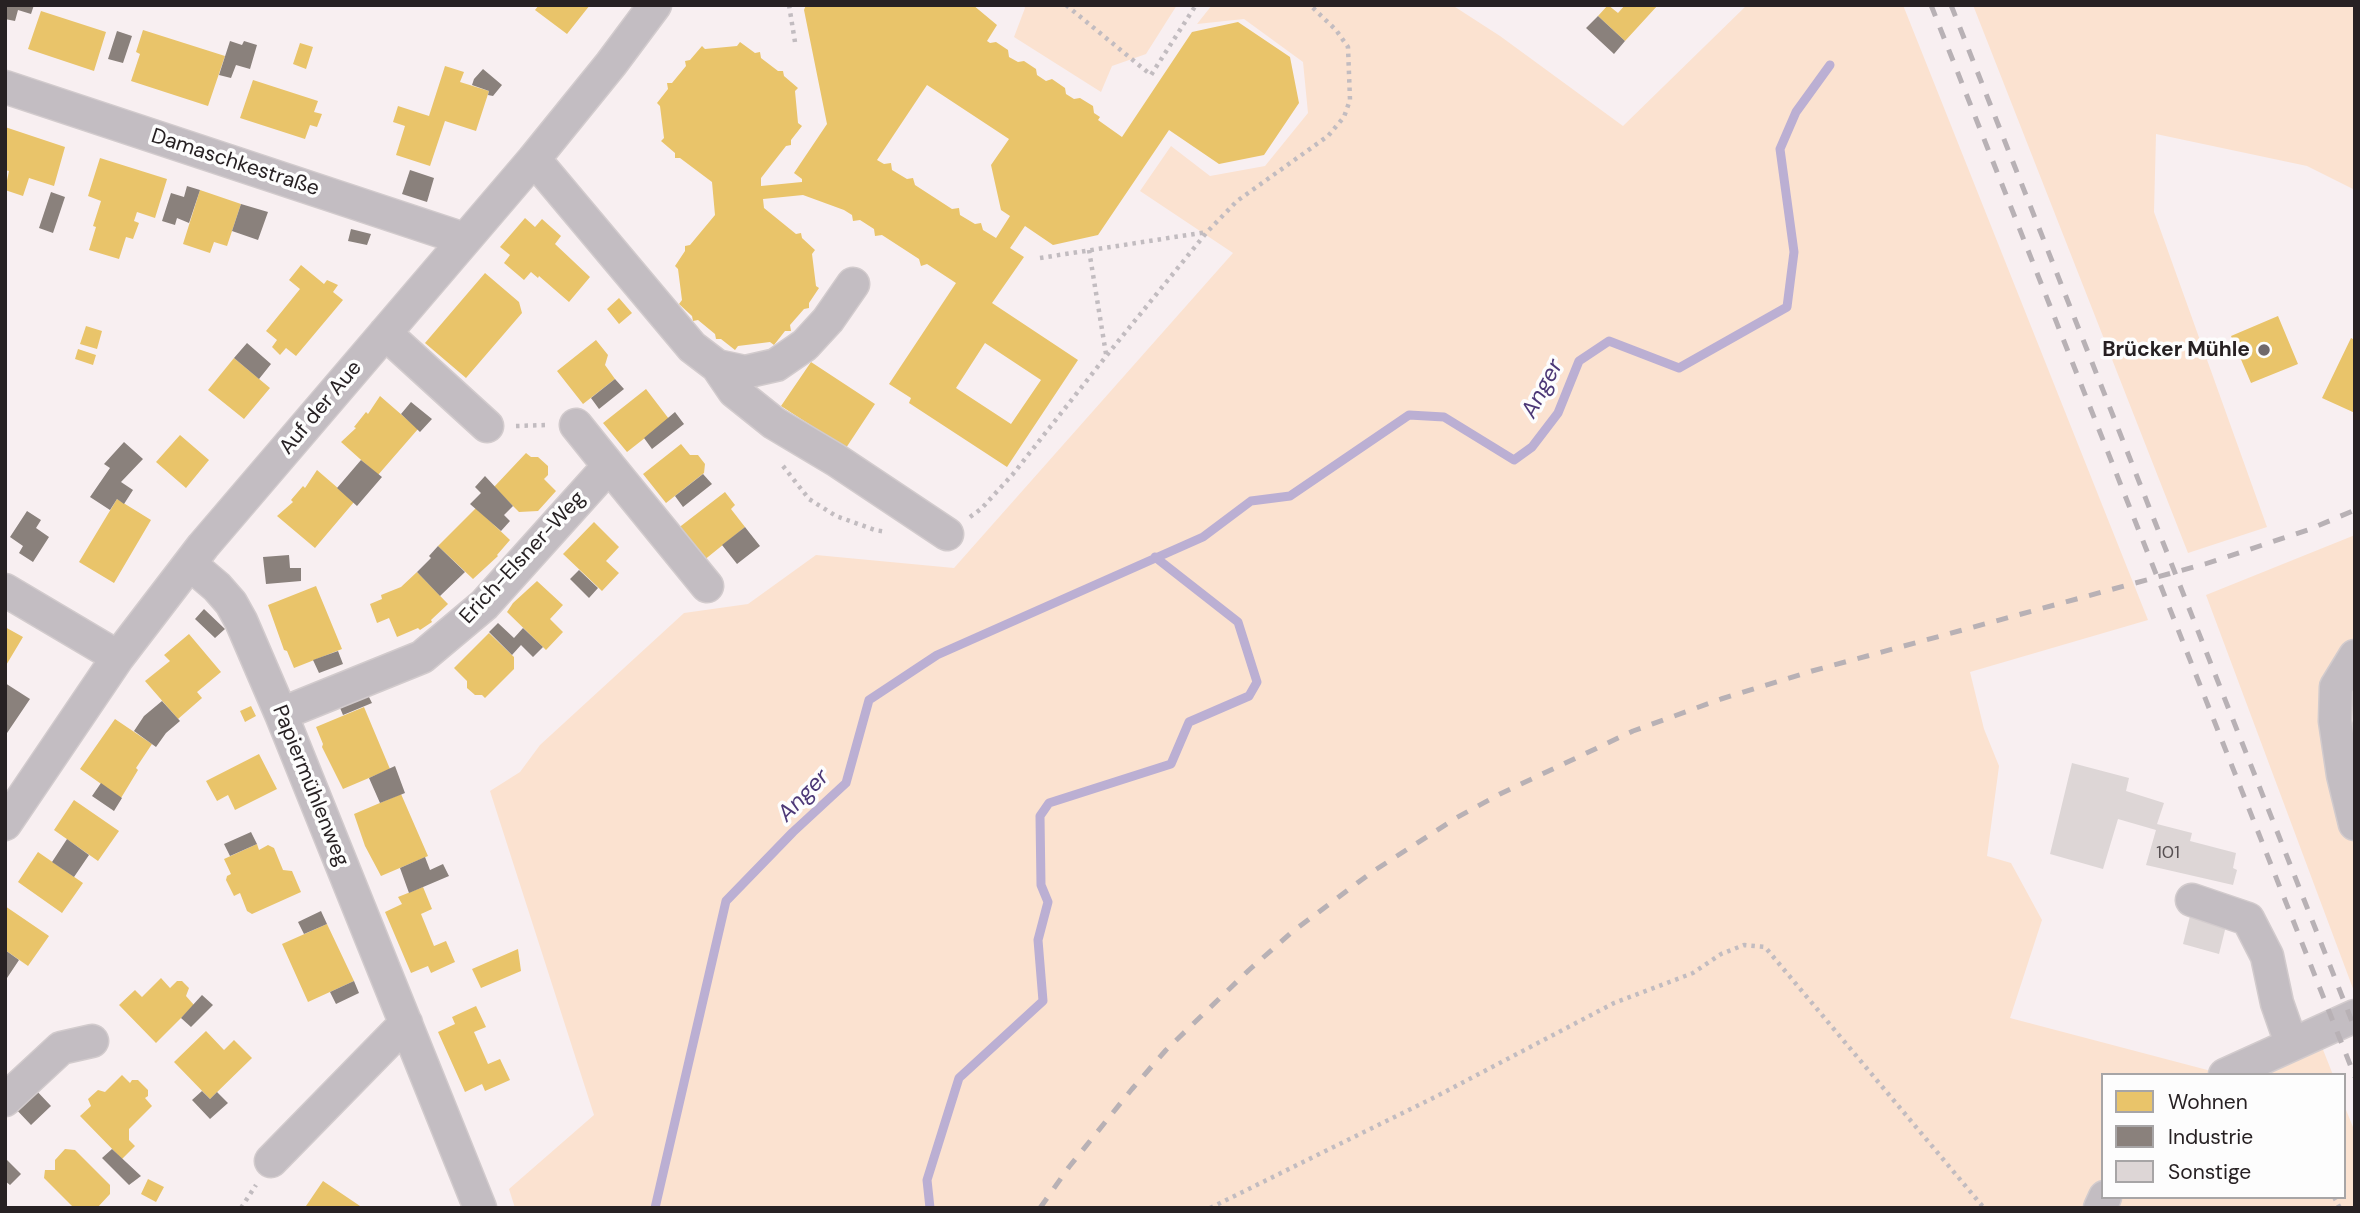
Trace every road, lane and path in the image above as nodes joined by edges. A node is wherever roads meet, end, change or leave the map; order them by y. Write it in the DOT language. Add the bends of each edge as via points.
graph roads {
  1 [pos="655,5"];
  2 [pos="789,5"];
  3 [pos="1066,5"];
  4 [pos="1196,5"];
  5 [pos="1310,5"];
  6 [pos="795,42"];
  7 [pos="5,87"];
  8 [pos="534,159"];
  9 [pos="1208,232"];
  10 [pos="464,239"];
  11 [pos="1089,250"];
  12 [pos="1040,258"];
  13 [pos="853,284"];
  14 [pos="385,333"];
  15 [pos="1107,355"];
  16 [pos="717,366"];
  17 [pos="576,425"];
  18 [pos="487,426"];
  19 [pos="781,464"];
  20 [pos="609,466"];
  21 [pos="888,532"];
  22 [pos="947,534"];
  23 [pos="190,564"];
  24 [pos="707,586"];
  25 [pos="5,590"];
  26 [pos="2355,656"];
  27 [pos="118,657"];
  28 [pos="281,713"];
  29 [pos="5,824"];
  30 [pos="2355,824"];
  31 [pos="2192,900"];
  32 [pos="2355,1016"];
  33 [pos="406,1023"];
  34 [pos="92,1041"];
  35 [pos="2291,1043"];
  36 [pos="2229,1073"];
  37 [pos="5,1100"];
  38 [pos="271,1161"];
  39 [pos="480,1208"];
  40 [pos="1210,1208"];
  41 [pos="1984,1208"];
  1 -- 8 [label="street, Auf der Aue"];
  2 -- 6 [label="path"];
  3 -- 4 [label="path" via="1151,75"];
  5 -- 9 [label="path" via="1348,47 1350,100 1344,117 1328,136 1237,201"];
  7 -- 10 [label="street, Damaschkestraße"];
  8 -- 10 [label="street, Auf der Aue"];
  8 -- 16 [label="street" via="692,347"];
  9 -- 11 [label="path"];
  9 -- 15 [label="path"];
  10 -- 14 [label="street, Auf der Aue"];
  11 -- 12 [label="path"];
  11 -- 15 [label="path"];
  13 -- 16 [label="street" via="805,345 776,365 744,372"];
  14 -- 18 [label="street"];
  14 -- 23 [label="street, Auf der Aue"];
  15 -- 22 [label="path" via="1013,474 981,509"];
  16 -- 22 [label="street" via="734,391 775,423"];
  17 -- 18 [label="path"];
  17 -- 20 [label="street"];
  19 -- 21 [label="path" via="809,499 827,511"];
  20 -- 24 [label="street"];
  20 -- 28 [label="street, Erich-Elsner-Weg" via="484,605 429,651"];
  23 -- 27 [label="street, Auf der Aue"];
  23 -- 28 [label="street, Papiermühlenweg" via="231,604"];
  25 -- 27 [label="street"];
  26 -- 30 [label="street" via="2336,687 2335,721"];
  27 -- 29 [label="street, Auf der Aue"];
  28 -- 33 [label="street, Papiermühlenweg"];
  31 -- 35 [label="street" via="2248,919 2267,956"];
  32 -- 35 [label="street"];
  33 -- 38 [label="street"];
  33 -- 39 [label="street, Papiermühlenweg"];
  34 -- 37 [label="street" via="61,1048"];
  35 -- 36 [label="street"];
  40 -- 41 [label="path" via="1614,1003 1693,973 1744,945 1765,947"];
}
